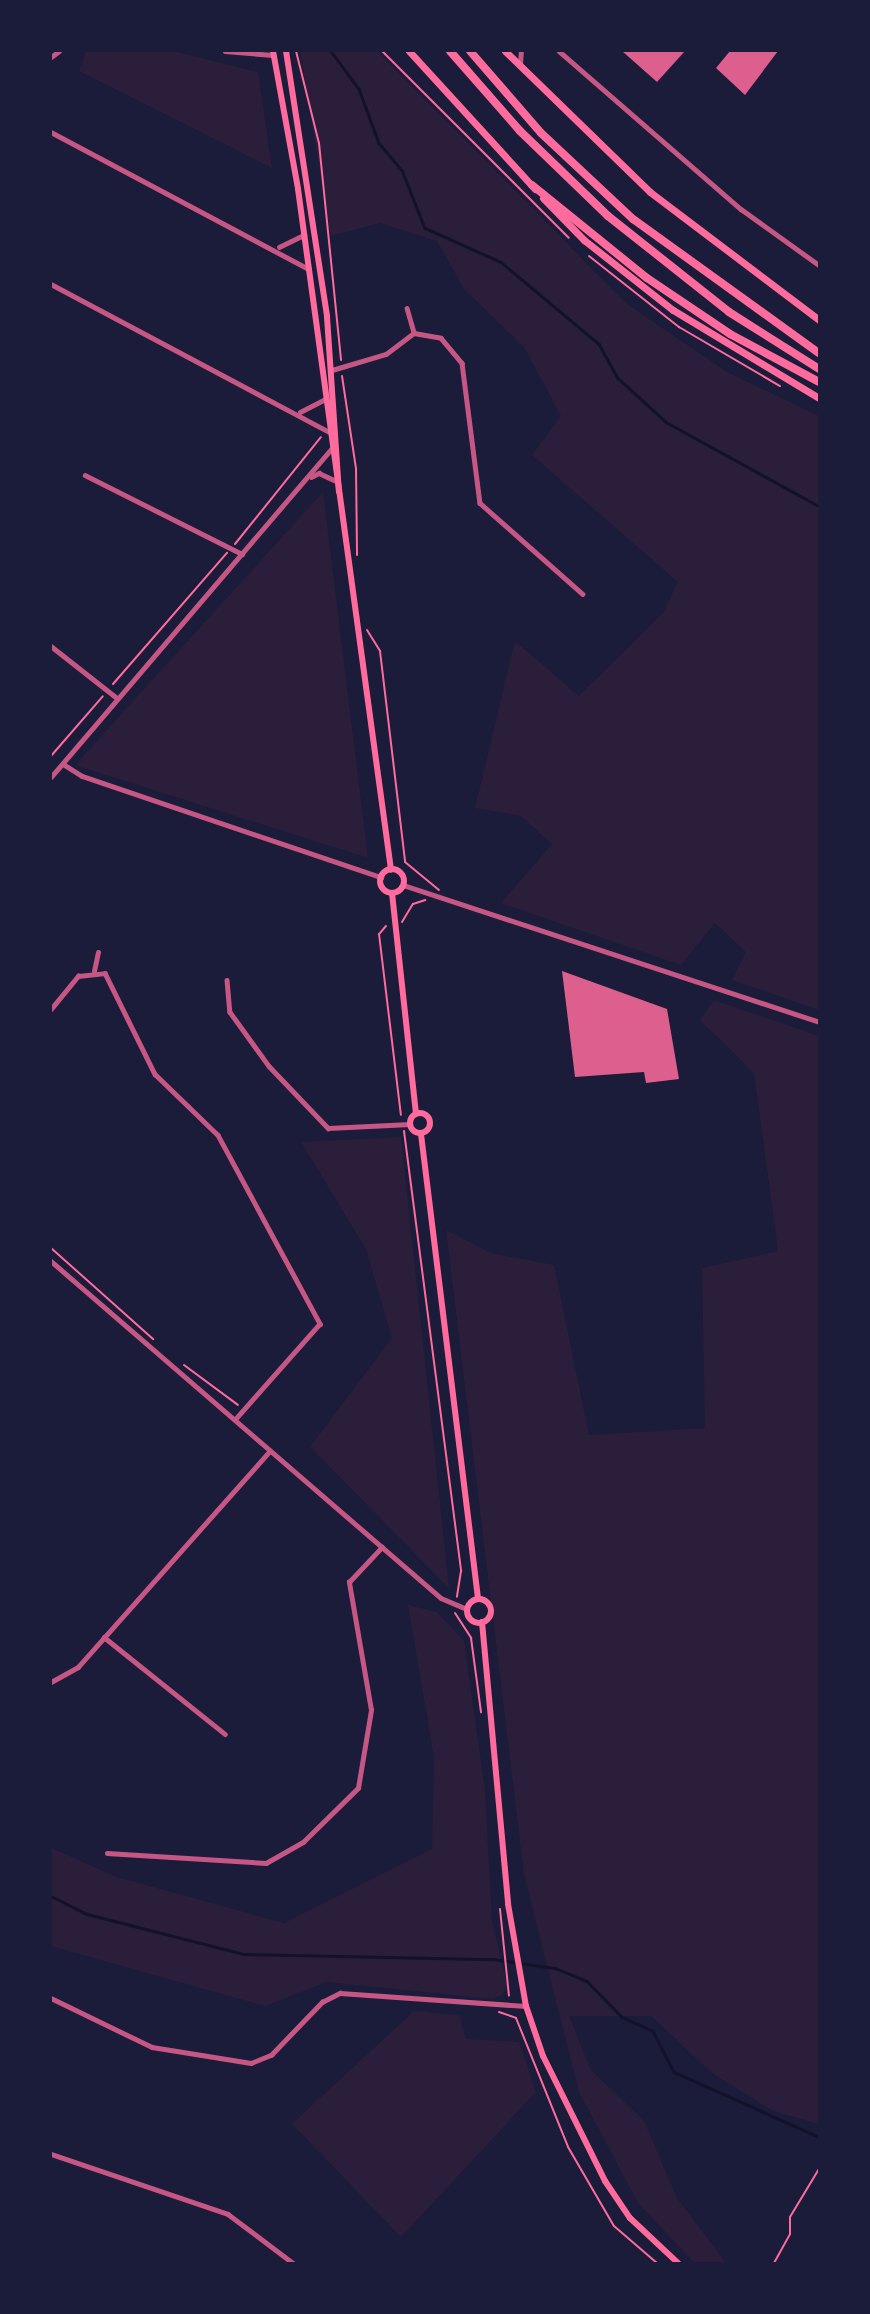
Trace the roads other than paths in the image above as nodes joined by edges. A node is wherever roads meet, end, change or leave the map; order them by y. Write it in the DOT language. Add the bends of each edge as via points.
graph roads {
  1 [pos="59,51"];
  2 [pos="225,51"];
  3 [pos="409,51"];
  4 [pos="450,51"];
  5 [pos="470,51"];
  6 [pos="505,51"];
  7 [pos="522,51"];
  8 [pos="559,51"];
  9 [pos="286,52"];
  10 [pos="273,53"];
  11 [pos="51,57"];
  12 [pos="520,66"];
  13 [pos="51,132"];
  14 [pos="532,185"];
  15 [pos="304,235"];
  16 [pos="278,247"];
  17 [pos="819,265"];
  18 [pos="309,269"];
  19 [pos="51,284"];
  20 [pos="407,308"];
  21 [pos="819,320"];
  22 [pos="414,333"];
  23 [pos="319,342"];
  24 [pos="819,353"];
  25 [pos="819,369"];
  26 [pos="332,370"];
  27 [pos="819,382"];
  28 [pos="324,391"];
  29 [pos="819,398"];
  30 [pos="325,399"];
  31 [pos="299,412"];
  32 [pos="325,432"];
  33 [pos="331,449"];
  34 [pos="85,475"];
  35 [pos="307,480"];
  36 [pos="334,480"];
  37 [pos="339,501"];
  38 [pos="242,554"];
  39 [pos="583,594"];
  40 [pos="51,646"];
  41 [pos="117,698"];
  42 [pos="63,764"];
  43 [pos="51,777"];
  44 [pos="391,870"];
  45 [pos="381,877"];
  46 [pos="403,885"];
  47 [pos="392,893"];
  48 [pos="98,952"];
  49 [pos="94,971"];
  50 [pos="227,980"];
  51 [pos="51,1009"];
  52 [pos="819,1022"];
  53 [pos="416,1114"];
  54 [pos="410,1124"];
  55 [pos="421,1134"];
  56 [pos="51,1261"];
  57 [pos="235,1420"];
  58 [pos="270,1451"];
  59 [pos="382,1547"];
  60 [pos="478,1598"];
  61 [pos="467,1609"];
  62 [pos="482,1622"];
  63 [pos="104,1637"];
  64 [pos="53,1682"];
  65 [pos="225,1734"];
  66 [pos="107,1853"];
  67 [pos="51,1998"];
  68 [pos="526,2007"];
  69 [pos="51,2154"];
  70 [pos="293,2263"];
  71 [pos="678,2263"];
  1 -- 11 [label="street"];
  2 -- 10 [label="street"];
  3 -- 14 [label="main road"];
  4 -- 25 [label="highway" via="520,131 608,216 729,312"];
  5 -- 24 [label="highway" via="541,133 633,219"];
  6 -- 12 [label="main road"];
  7 -- 12 [label="street"];
  8 -- 17 [label="street" via="741,209"];
  9 -- 10 [label="main road"];
  9 -- 26 [label="main road"];
  10 -- 15 [label="main road"];
  12 -- 21 [label="main road" via="650,192"];
  13 -- 16 [label="street"];
  14 -- 27 [label="highway" via="647,278 730,334"];
  14 -- 29 [label="main road" via="644,289 729,347"];
  15 -- 16 [label="street"];
  15 -- 18 [label="main road"];
  16 -- 18 [label="street"];
  18 -- 23 [label="main road"];
  19 -- 31 [label="street"];
  20 -- 22 [label="street"];
  22 -- 26 [label="street" via="386,354"];
  22 -- 39 [label="street" via="441,338 462,363 480,503 487,515"];
  23 -- 26 [label="street"];
  23 -- 28 [label="main road"];
  26 -- 28 [label="street"];
  26 -- 37 [label="main road"];
  28 -- 30 [label="main road"];
  30 -- 31 [label="street"];
  30 -- 32 [label="main road"];
  31 -- 32 [label="street"];
  32 -- 33 [label="main road"];
  33 -- 35 [label="street"];
  33 -- 36 [label="main road"];
  34 -- 38 [label="street"];
  35 -- 36 [label="street" via="319,472"];
  35 -- 38 [label="street"];
  36 -- 37 [label="main road"];
  37 -- 44 [label="main road"];
  38 -- 41 [label="street"];
  40 -- 41 [label="street"];
  41 -- 42 [label="street"];
  42 -- 43 [label="street"];
  42 -- 45 [label="street" via="82,776"];
  44 -- 45 [label="main road"];
  44 -- 46 [label="main road" via="401,874"];
  45 -- 47 [label="main road" via="382,888"];
  46 -- 47 [label="main road"];
  46 -- 52 [label="street"];
  47 -- 53 [label="main road"];
  48 -- 49 [label="street"];
  49 -- 51 [label="street" via="78,976"];
  49 -- 57 [label="street" via="105,973 118,993 155,1074 218,1135 320,1324"];
  50 -- 54 [label="street" via="230,1012 269,1066 328,1128"];
  53 -- 54 [label="main road"];
  53 -- 55 [label="main road" via="430,1122"];
  54 -- 55 [label="main road"];
  55 -- 60 [label="main road"];
  56 -- 57 [label="street"];
  57 -- 58 [label="street"];
  58 -- 59 [label="street"];
  58 -- 63 [label="street"];
  59 -- 61 [label="street" via="441,1598"];
  59 -- 66 [label="street" via="349,1582 371,1710 358,1788 303,1842 266,1863"];
  60 -- 61 [label="main road"];
  60 -- 62 [label="main road" via="491,1607"];
  61 -- 62 [label="main road" via="472,1621"];
  62 -- 68 [label="main road" via="516,1958"];
  63 -- 64 [label="street"];
  63 -- 65 [label="street"];
  67 -- 68 [label="street" via="152,2047 251,2063 271,2055 322,2002 340,1993"];
  68 -- 71 [label="main road" via="543,2056 605,2181 630,2218"];
  69 -- 70 [label="street" via="228,2214"];
}
